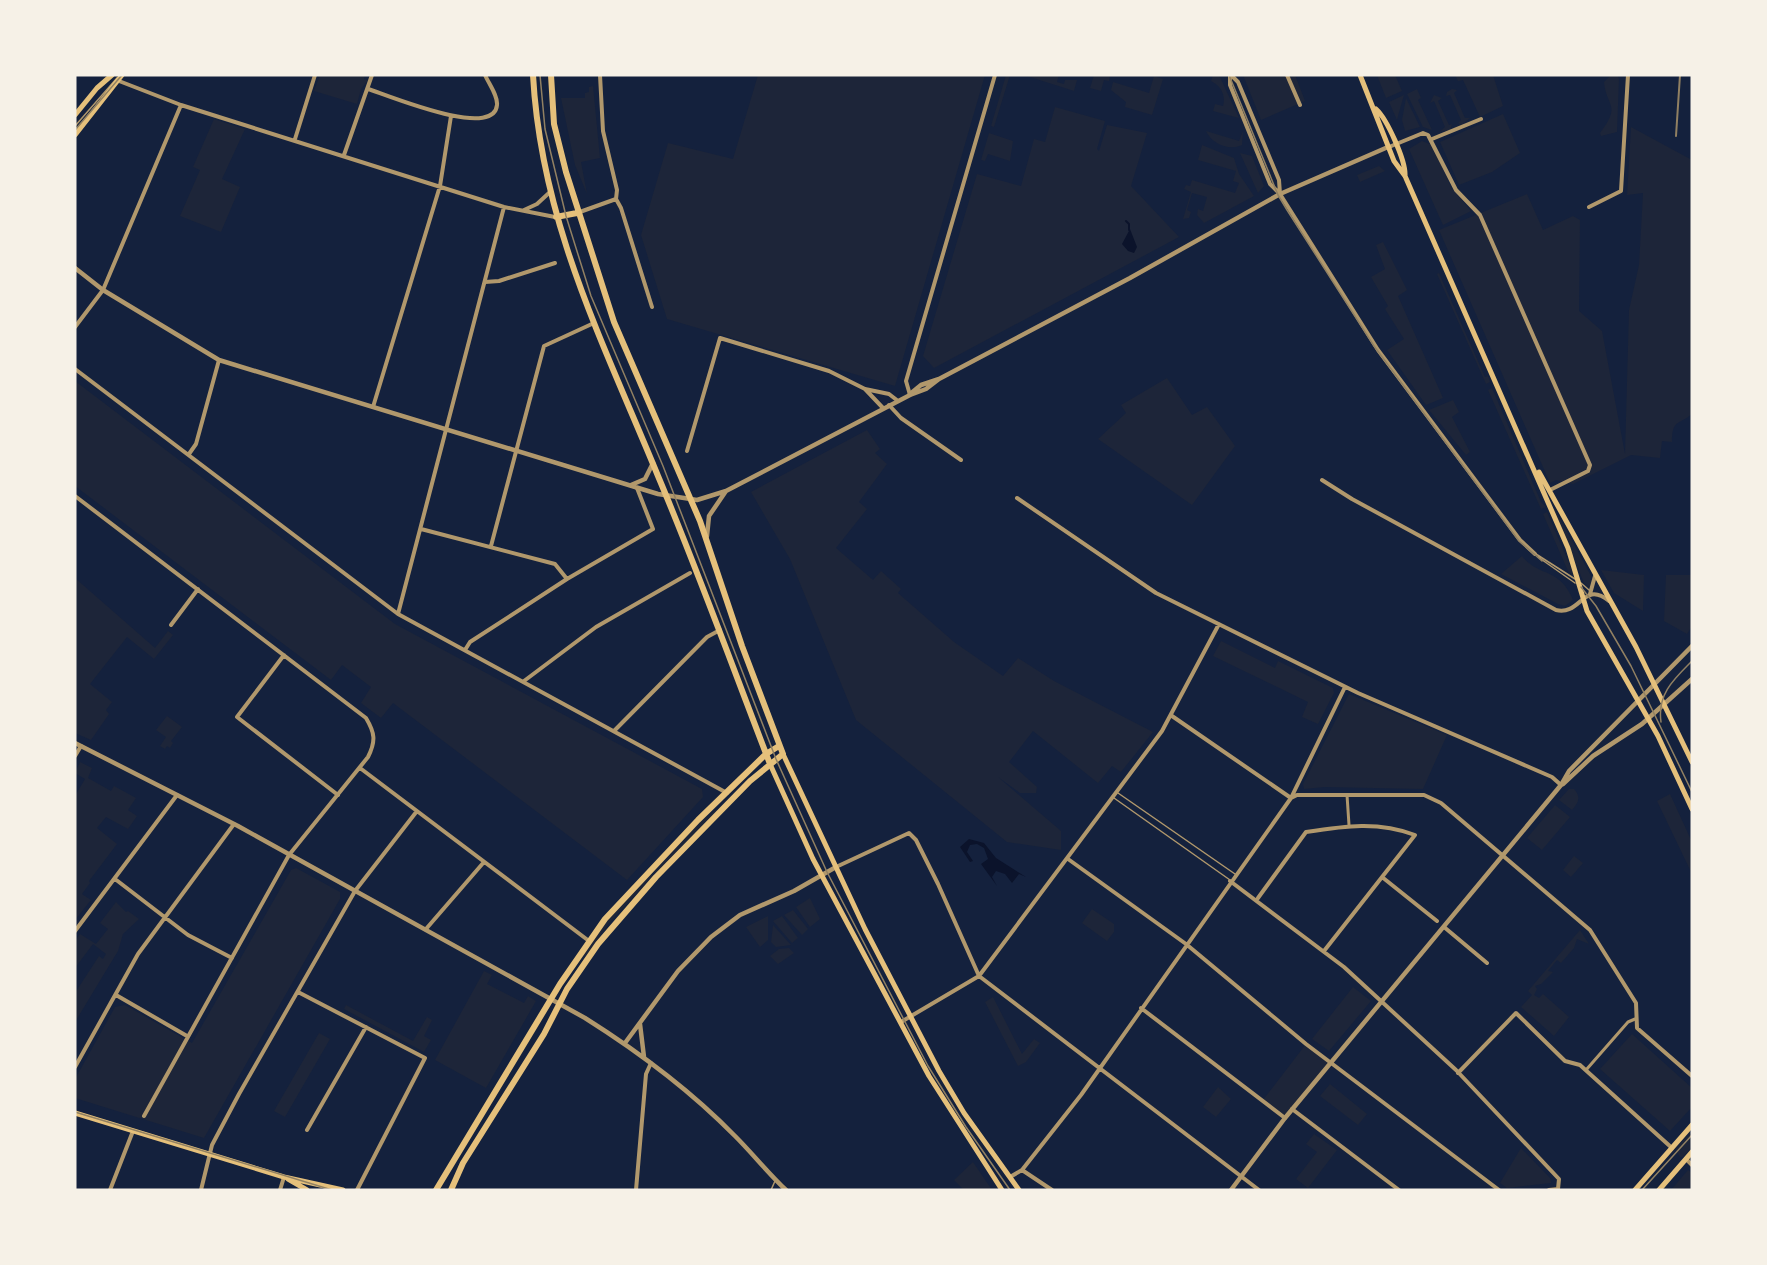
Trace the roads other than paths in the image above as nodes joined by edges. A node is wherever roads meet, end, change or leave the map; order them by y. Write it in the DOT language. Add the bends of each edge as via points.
graph roads {
  1 [pos="112,75"];
  2 [pos="315,75"];
  3 [pos="372,75"];
  4 [pos="485,75"];
  5 [pos="533,75"];
  6 [pos="550,75"];
  7 [pos="600,75"];
  8 [pos="995,75"];
  9 [pos="1230,75"];
  10 [pos="1287,75"];
  11 [pos="1360,75"];
  12 [pos="1628,75"];
  13 [pos="120,77"];
  14 [pos="368,89"];
  15 [pos="181,105"];
  16 [pos="1300,105"];
  17 [pos="1376,109"];
  18 [pos="75,115"];
  19 [pos="451,116"];
  20 [pos="1481,119"];
  21 [pos="76,130"];
  22 [pos="295,139"];
  23 [pos="1432,139"];
  24 [pos="1395,144"];
  25 [pos="1388,147"];
  26 [pos="344,155"];
  27 [pos="1405,176"];
  28 [pos="440,186"];
  29 [pos="550,192"];
  30 [pos="1280,194"];
  31 [pos="616,199"];
  32 [pos="504,207"];
  33 [pos="1589,207"];
  34 [pos="523,211"];
  35 [pos="577,213"];
  36 [pos="556,218"];
  37 [pos="555,263"];
  38 [pos="75,268"];
  39 [pos="485,282"];
  40 [pos="104,290"];
  41 [pos="652,307"];
  42 [pos="594,323"];
  43 [pos="75,327"];
  44 [pos="219,360"];
  45 [pos="75,369"];
  46 [pos="865,389"];
  47 [pos="910,394"];
  48 [pos="898,401"];
  49 [pos="890,405"];
  50 [pos="373,407"];
  51 [pos="883,408"];
  52 [pos="447,429"];
  53 [pos="517,451"];
  54 [pos="687,451"];
  55 [pos="189,454"];
  56 [pos="961,460"];
  57 [pos="1531,461"];
  58 [pos="653,463"];
  59 [pos="1322,480"];
  60 [pos="631,485"];
  61 [pos="637,488"];
  62 [pos="1550,490"];
  63 [pos="726,491"];
  64 [pos="75,496"];
  65 [pos="666,496"];
  66 [pos="1017,498"];
  67 [pos="691,500"];
  68 [pos="421,528"];
  69 [pos="707,539"];
  70 [pos="491,546"];
  71 [pos="1535,554"];
  72 [pos="1543,560"];
  73 [pos="690,573"];
  74 [pos="1595,576"];
  75 [pos="567,579"];
  76 [pos="1580,585"];
  77 [pos="198,589"];
  78 [pos="1591,593"];
  79 [pos="1583,600"];
  80 [pos="1610,602"];
  81 [pos="398,614"];
  82 [pos="1219,624"];
  83 [pos="171,625"];
  84 [pos="720,630"];
  85 [pos="1692,646"];
  86 [pos="465,651"];
  87 [pos="284,655"];
  88 [pos="1692,679"];
  89 [pos="524,681"];
  90 [pos="1654,683"];
  91 [pos="1345,687"];
  92 [pos="1638,700"];
  93 [pos="1664,704"];
  94 [pos="1172,716"];
  95 [pos="1648,718"];
  96 [pos="615,730"];
  97 [pos="75,743"];
  98 [pos="81,746"];
  99 [pos="780,747"];
  100 [pos="766,754"];
  101 [pos="783,754"];
  102 [pos="75,756"];
  103 [pos="1692,762"];
  104 [pos="770,764"];
  105 [pos="360,768"];
  106 [pos="1561,785"];
  107 [pos="728,793"];
  108 [pos="1117,793"];
  109 [pos="177,794"];
  110 [pos="338,795"];
  111 [pos="1347,795"];
  112 [pos="1114,797"];
  113 [pos="1291,798"];
  114 [pos="1692,809"];
  115 [pos="417,811"];
  116 [pos="234,824"];
  117 [pos="1348,825"];
  118 [pos="289,855"];
  119 [pos="1502,856"];
  120 [pos="1068,859"];
  121 [pos="484,862"];
  122 [pos="836,867"];
  123 [pos="822,875"];
  124 [pos="1235,875"];
  125 [pos="1382,877"];
  126 [pos="115,879"];
  127 [pos="1230,880"];
  128 [pos="356,891"];
  129 [pos="1257,898"];
  130 [pos="163,918"];
  131 [pos="1437,921"];
  132 [pos="1444,927"];
  133 [pos="426,929"];
  134 [pos="75,931"];
  135 [pos="589,941"];
  136 [pos="1186,944"];
  137 [pos="1324,951"];
  138 [pos="232,958"];
  139 [pos="1487,963"];
  140 [pos="979,976"];
  141 [pos="298,992"];
  142 [pos="116,994"];
  143 [pos="551,998"];
  144 [pos="1382,1002"];
  145 [pos="560,1003"];
  146 [pos="1141,1008"];
  147 [pos="911,1016"];
  148 [pos="1635,1019"];
  149 [pos="901,1022"];
  150 [pos="639,1023"];
  151 [pos="366,1027"];
  152 [pos="187,1036"];
  153 [pos="625,1043"];
  154 [pos="644,1057"];
  155 [pos="1331,1062"];
  156 [pos="651,1063"];
  157 [pos="75,1067"];
  158 [pos="1099,1068"];
  159 [pos="1586,1070"];
  160 [pos="1458,1072"];
  161 [pos="1692,1076"];
  162 [pos="1292,1110"];
  163 [pos="75,1113"];
  164 [pos="144,1116"];
  165 [pos="1285,1118"];
  166 [pos="1692,1125"];
  167 [pos="308,1130"];
  168 [pos="133,1131"];
  169 [pos="1672,1148"];
  170 [pos="1692,1152"];
  171 [pos="210,1154"];
  172 [pos="1686,1159"];
  173 [pos="1692,1165"];
  174 [pos="1022,1170"];
  175 [pos="1241,1176"];
  176 [pos="284,1177"];
  177 [pos="1010,1177"];
  178 [pos="776,1181"];
  179 [pos="1001,1188"];
  180 [pos="1558,1189"];
  181 [pos="110,1190"];
  182 [pos="201,1190"];
  183 [pos="280,1190"];
  184 [pos="307,1190"];
  185 [pos="343,1190"];
  186 [pos="357,1190"];
  187 [pos="436,1190"];
  188 [pos="451,1190"];
  189 [pos="636,1190"];
  190 [pos="771,1190"];
  191 [pos="786,1190"];
  192 [pos="1019,1190"];
  193 [pos="1052,1190"];
  194 [pos="1231,1190"];
  195 [pos="1259,1190"];
  196 [pos="1399,1190"];
  197 [pos="1498,1190"];
  198 [pos="1549,1190"];
  199 [pos="1635,1190"];
  200 [pos="1659,1190"];
  1 -- 18 [label="main road"];
  2 -- 22 [label="street"];
  3 -- 14 [label="street"];
  4 -- 19 [label="street" via="496,99 494,113 476,120"];
  5 -- 29 [label="main road" via="537,131"];
  6 -- 35 [label="main road" via="554,124"];
  7 -- 31 [label="street" via="603,131"];
  8 -- 47 [label="street" via="906,381"];
  9 -- 30 [label="street" via="1230,85 1268,178"];
  9 -- 30 [label="street" via="1238,82 1279,180"];
  10 -- 16 [label="street"];
  11 -- 17 [label="main road"];
  12 -- 33 [label="street" via="1621,191"];
  13 -- 15 [label="street"];
  13 -- 21 [label="main road"];
  14 -- 19 [label="street"];
  14 -- 26 [label="street"];
  15 -- 22 [label="street"];
  15 -- 40 [label="street"];
  17 -- 24 [label="main road"];
  17 -- 25 [label="main road" via="1376,119"];
  19 -- 28 [label="street"];
  20 -- 23 [label="street"];
  22 -- 26 [label="street"];
  23 -- 24 [label="street" via="1423,133"];
  23 -- 62 [label="street" via="1456,189 1480,215 1590,465 1585,472"];
  24 -- 25 [label="street"];
  24 -- 27 [label="main road"];
  25 -- 27 [label="main road"];
  25 -- 30 [label="street"];
  26 -- 28 [label="street"];
  27 -- 57 [label="main road"];
  28 -- 32 [label="street"];
  28 -- 50 [label="street"];
  29 -- 34 [label="street"];
  29 -- 36 [label="main road"];
  30 -- 47 [label="street" via="926,389"];
  30 -- 71 [label="street" via="1387,363"];
  31 -- 35 [label="street"];
  31 -- 41 [label="street"];
  32 -- 34 [label="street"];
  32 -- 39 [label="street"];
  34 -- 36 [label="street"];
  35 -- 36 [label="main road"];
  35 -- 67 [label="main road" via="614,322"];
  36 -- 42 [label="main road"];
  37 -- 39 [label="street"];
  38 -- 40 [label="street"];
  39 -- 52 [label="street"];
  40 -- 43 [label="street"];
  40 -- 44 [label="street"];
  42 -- 53 [label="street" via="544,346"];
  42 -- 58 [label="main road"];
  44 -- 50 [label="street"];
  44 -- 55 [label="street" via="196,444"];
  45 -- 55 [label="street"];
  46 -- 48 [label="street" via="890,394"];
  46 -- 51 [label="street"];
  46 -- 54 [label="street" via="828,371 720,338"];
  47 -- 48 [label="street"];
  48 -- 49 [label="street"];
  49 -- 51 [label="street"];
  49 -- 56 [label="street" via="900,418"];
  50 -- 52 [label="street"];
  51 -- 63 [label="street"];
  52 -- 53 [label="street"];
  52 -- 68 [label="street"];
  53 -- 60 [label="street"];
  53 -- 70 [label="street"];
  55 -- 81 [label="street"];
  57 -- 62 [label="main road"];
  57 -- 76 [label="main road"];
  58 -- 60 [label="street" via="645,479"];
  58 -- 65 [label="main road"];
  59 -- 79 [label="street" via="1556,610 1567,610"];
  60 -- 61 [label="street"];
  61 -- 65 [label="street"];
  61 -- 75 [label="street" via="653,529"];
  62 -- 74 [label="main road"];
  63 -- 67 [label="street"];
  63 -- 69 [label="street" via="709,516"];
  64 -- 77 [label="street"];
  65 -- 67 [label="street"];
  65 -- 84 [label="main road"];
  66 -- 82 [label="street" via="1156,593"];
  67 -- 69 [label="main road"];
  68 -- 70 [label="street"];
  68 -- 81 [label="street"];
  69 -- 99 [label="main road"];
  70 -- 75 [label="street" via="555,564"];
  71 -- 72 [label="lane"];
  72 -- 76 [label="lane"];
  72 -- 76 [label="lane"];
  73 -- 89 [label="street" via="596,627"];
  74 -- 78 [label="street"];
  74 -- 80 [label="main road"];
  75 -- 86 [label="street" via="470,642"];
  76 -- 78 [label="lane"];
  76 -- 79 [label="main road"];
  77 -- 83 [label="street"];
  77 -- 87 [label="street"];
  78 -- 79 [label="street"];
  78 -- 80 [label="street"];
  79 -- 92 [label="main road"];
  80 -- 90 [label="main road"];
  81 -- 86 [label="street"];
  82 -- 91 [label="street"];
  82 -- 94 [label="street"];
  84 -- 96 [label="street" via="707,637"];
  84 -- 100 [label="main road"];
  85 -- 90 [label="street"];
  86 -- 89 [label="street"];
  87 -- 105 [label="street" via="366,718 375,733 374,746"];
  87 -- 110 [label="street" via="237,717"];
  88 -- 93 [label="street"];
  89 -- 96 [label="street"];
  90 -- 92 [label="street"];
  90 -- 93 [label="main road"];
  91 -- 106 [label="street" via="1552,777"];
  91 -- 113 [label="street"];
  92 -- 95 [label="main road"];
  92 -- 106 [label="street" via="1579,760"];
  93 -- 95 [label="street"];
  93 -- 103 [label="main road"];
  94 -- 108 [label="street"];
  94 -- 113 [label="street"];
  95 -- 106 [label="street" via="1593,756"];
  95 -- 114 [label="main road"];
  96 -- 107 [label="street"];
  97 -- 98 [label="street"];
  98 -- 102 [label="street"];
  98 -- 109 [label="street"];
  99 -- 100 [label="main road"];
  99 -- 101 [label="main road"];
  100 -- 104 [label="main road"];
  100 -- 107 [label="main road"];
  101 -- 104 [label="main road"];
  101 -- 122 [label="main road"];
  104 -- 123 [label="main road"];
  104 -- 145 [label="main road" via="620,916"];
  105 -- 110 [label="street"];
  105 -- 115 [label="street"];
  106 -- 119 [label="street"];
  107 -- 135 [label="main road" via="628,894"];
  108 -- 112 [label="street"];
  108 -- 124 [label="lane"];
  109 -- 116 [label="street"];
  109 -- 126 [label="street"];
  110 -- 118 [label="street"];
  111 -- 113 [label="street"];
  111 -- 117 [label="street"];
  111 -- 119 [label="street" via="1431,797"];
  112 -- 120 [label="street"];
  112 -- 127 [label="lane"];
  113 -- 124 [label="street"];
  115 -- 121 [label="street"];
  115 -- 128 [label="street"];
  116 -- 118 [label="street"];
  116 -- 130 [label="street"];
  117 -- 125 [label="street" via="1377,825 1415,835"];
  117 -- 129 [label="street" via="1306,832"];
  118 -- 128 [label="street"];
  118 -- 138 [label="street"];
  119 -- 132 [label="street"];
  119 -- 148 [label="street" via="1596,938 1636,1004"];
  120 -- 136 [label="street"];
  120 -- 140 [label="street"];
  121 -- 133 [label="street"];
  121 -- 135 [label="street"];
  122 -- 123 [label="street"];
  122 -- 140 [label="street" via="909,832"];
  122 -- 147 [label="main road"];
  123 -- 149 [label="main road"];
  123 -- 150 [label="street" via="740,915 711,936 688,959"];
  124 -- 127 [label="street"];
  125 -- 131 [label="street"];
  125 -- 137 [label="street"];
  126 -- 130 [label="street"];
  126 -- 134 [label="street"];
  127 -- 129 [label="street" via="1239,890"];
  127 -- 136 [label="street"];
  128 -- 133 [label="street"];
  128 -- 141 [label="street"];
  129 -- 137 [label="street"];
  130 -- 138 [label="street"];
  130 -- 142 [label="street"];
  132 -- 139 [label="street"];
  132 -- 144 [label="street"];
  133 -- 143 [label="street"];
  135 -- 143 [label="main road"];
  136 -- 146 [label="street"];
  136 -- 155 [label="street"];
  137 -- 144 [label="street"];
  138 -- 152 [label="street"];
  140 -- 147 [label="street"];
  140 -- 158 [label="street"];
  141 -- 151 [label="street"];
  141 -- 171 [label="street" via="239,1094"];
  142 -- 152 [label="street"];
  142 -- 157 [label="street"];
  143 -- 145 [label="street"];
  143 -- 187 [label="main road"];
  144 -- 155 [label="street"];
  144 -- 160 [label="street"];
  145 -- 153 [label="street"];
  145 -- 188 [label="main road" via="463,1162"];
  146 -- 158 [label="street"];
  146 -- 165 [label="street"];
  147 -- 149 [label="street"];
  147 -- 177 [label="main road" via="964,1113"];
  148 -- 159 [label="street"];
  148 -- 161 [label="street" via="1637,1028"];
  149 -- 179 [label="main road" via="929,1076"];
  150 -- 153 [label="street"];
  150 -- 154 [label="street"];
  151 -- 167 [label="street"];
  151 -- 186 [label="street" via="424,1058"];
  152 -- 164 [label="street"];
  153 -- 154 [label="street"];
  154 -- 156 [label="street"];
  155 -- 162 [label="street"];
  155 -- 197 [label="street"];
  156 -- 178 [label="street" via="734,1135"];
  156 -- 189 [label="street" via="646,1074"];
  158 -- 174 [label="street"];
  158 -- 175 [label="street"];
  159 -- 160 [label="street" via="1565,1061 1516,1013"];
  159 -- 169 [label="street"];
  160 -- 180 [label="street" via="1559,1179"];
  162 -- 165 [label="street"];
  162 -- 196 [label="street"];
  163 -- 168 [label="main road"];
  165 -- 175 [label="street"];
  166 -- 169 [label="main road"];
  168 -- 171 [label="main road"];
  168 -- 181 [label="street"];
  169 -- 199 [label="main road"];
  170 -- 172 [label="main road"];
  171 -- 176 [label="main road"];
  171 -- 182 [label="street"];
  172 -- 173 [label="street"];
  172 -- 200 [label="main road"];
  174 -- 177 [label="street"];
  174 -- 193 [label="street"];
  175 -- 194 [label="street"];
  175 -- 195 [label="street"];
  176 -- 183 [label="street"];
  176 -- 184 [label="main road"];
  176 -- 185 [label="main road"];
  177 -- 192 [label="main road"];
  178 -- 190 [label="lane"];
  178 -- 191 [label="street"];
  180 -- 198 [label="street"];
}
